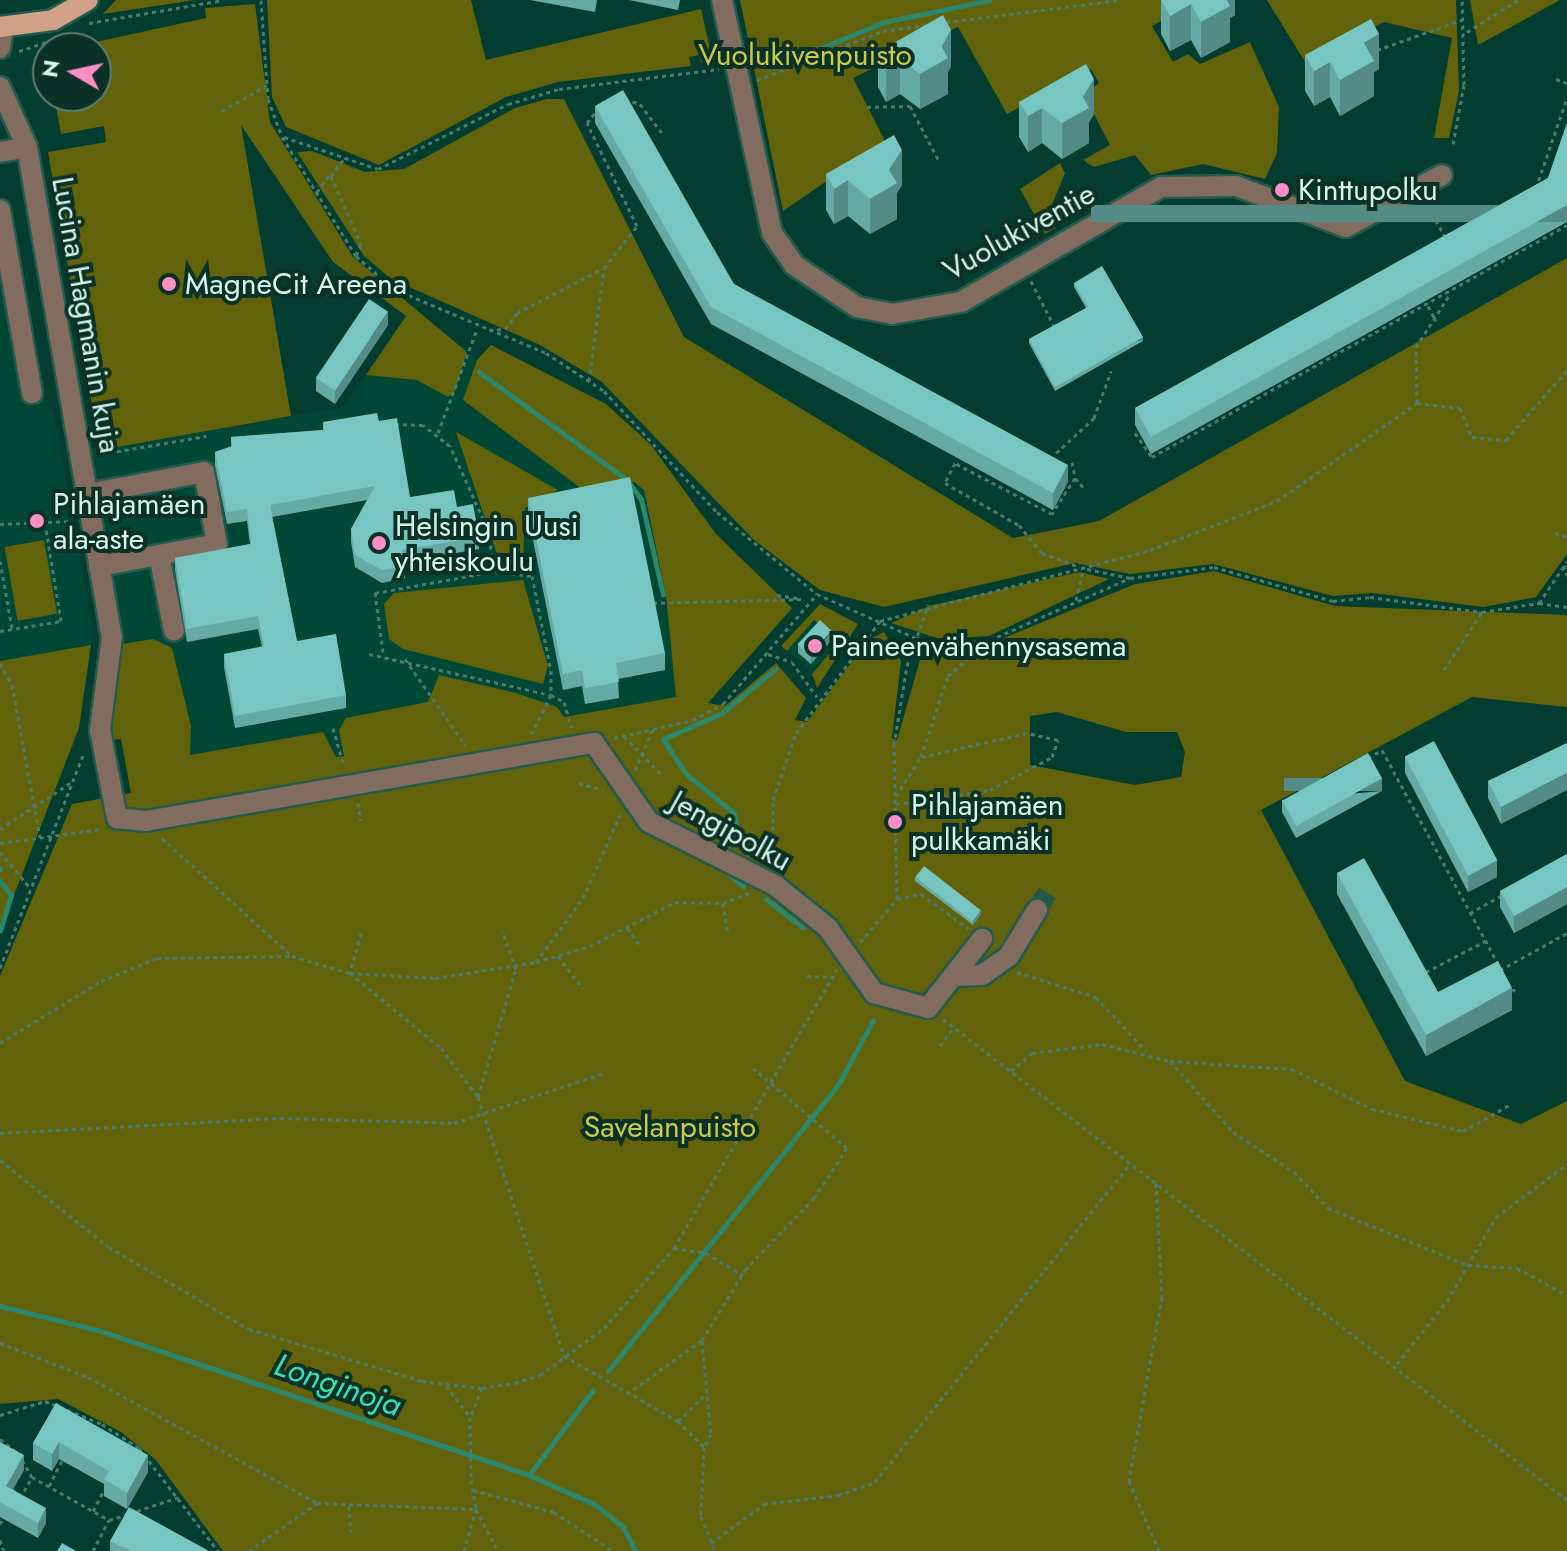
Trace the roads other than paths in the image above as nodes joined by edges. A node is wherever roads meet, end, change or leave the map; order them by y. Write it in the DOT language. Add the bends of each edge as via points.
graph roads {
  1 [pos="88,0"];
  2 [pos="722,0"];
  3 [pos="1,34"];
  4 [pos="0,87"];
  5 [pos="27,147"];
  6 [pos="0,152"];
  7 [pos="1442,175"];
  8 [pos="0,210"];
  9 [pos="3,240"];
  10 [pos="32,393"];
  11 [pos="87,494"];
  12 [pos="159,555"];
  13 [pos="99,566"];
  14 [pos="174,631"];
  15 [pos="146,821"];
  16 [pos="1037,910"];
  17 [pos="982,939"];
  18 [pos="956,976"];
  1 -- 3 [label="main road" via="53,20"];
  2 -- 7 [label="street, Vuolukiventie" via="772,233 794,265 857,307 892,314 961,302 1161,187 1236,186 1346,227"];
  4 -- 5 [label="street, Lucina Hagmanin kuja"];
  5 -- 6 [label="street"];
  5 -- 11 [label="street, Lucina Hagmanin kuja"];
  8 -- 9 [label="street"];
  9 -- 10 [label="street"];
  11 -- 12 [label="street" via="204,472 217,544"];
  11 -- 13 [label="street, Lucina Hagmanin kuja"];
  12 -- 13 [label="street"];
  12 -- 14 [label="street"];
  13 -- 15 [label="street, Lucina Hagmanin kuja" via="112,637 100,730 111,795 117,818"];
  15 -- 18 [label="street, Jengipolku" via="479,771 519,756 588,744 649,822 732,859 828,928 874,993 928,1008"];
  16 -- 18 [label="street" via="995,965 982,975"];
  17 -- 18 [label="street"];
}
